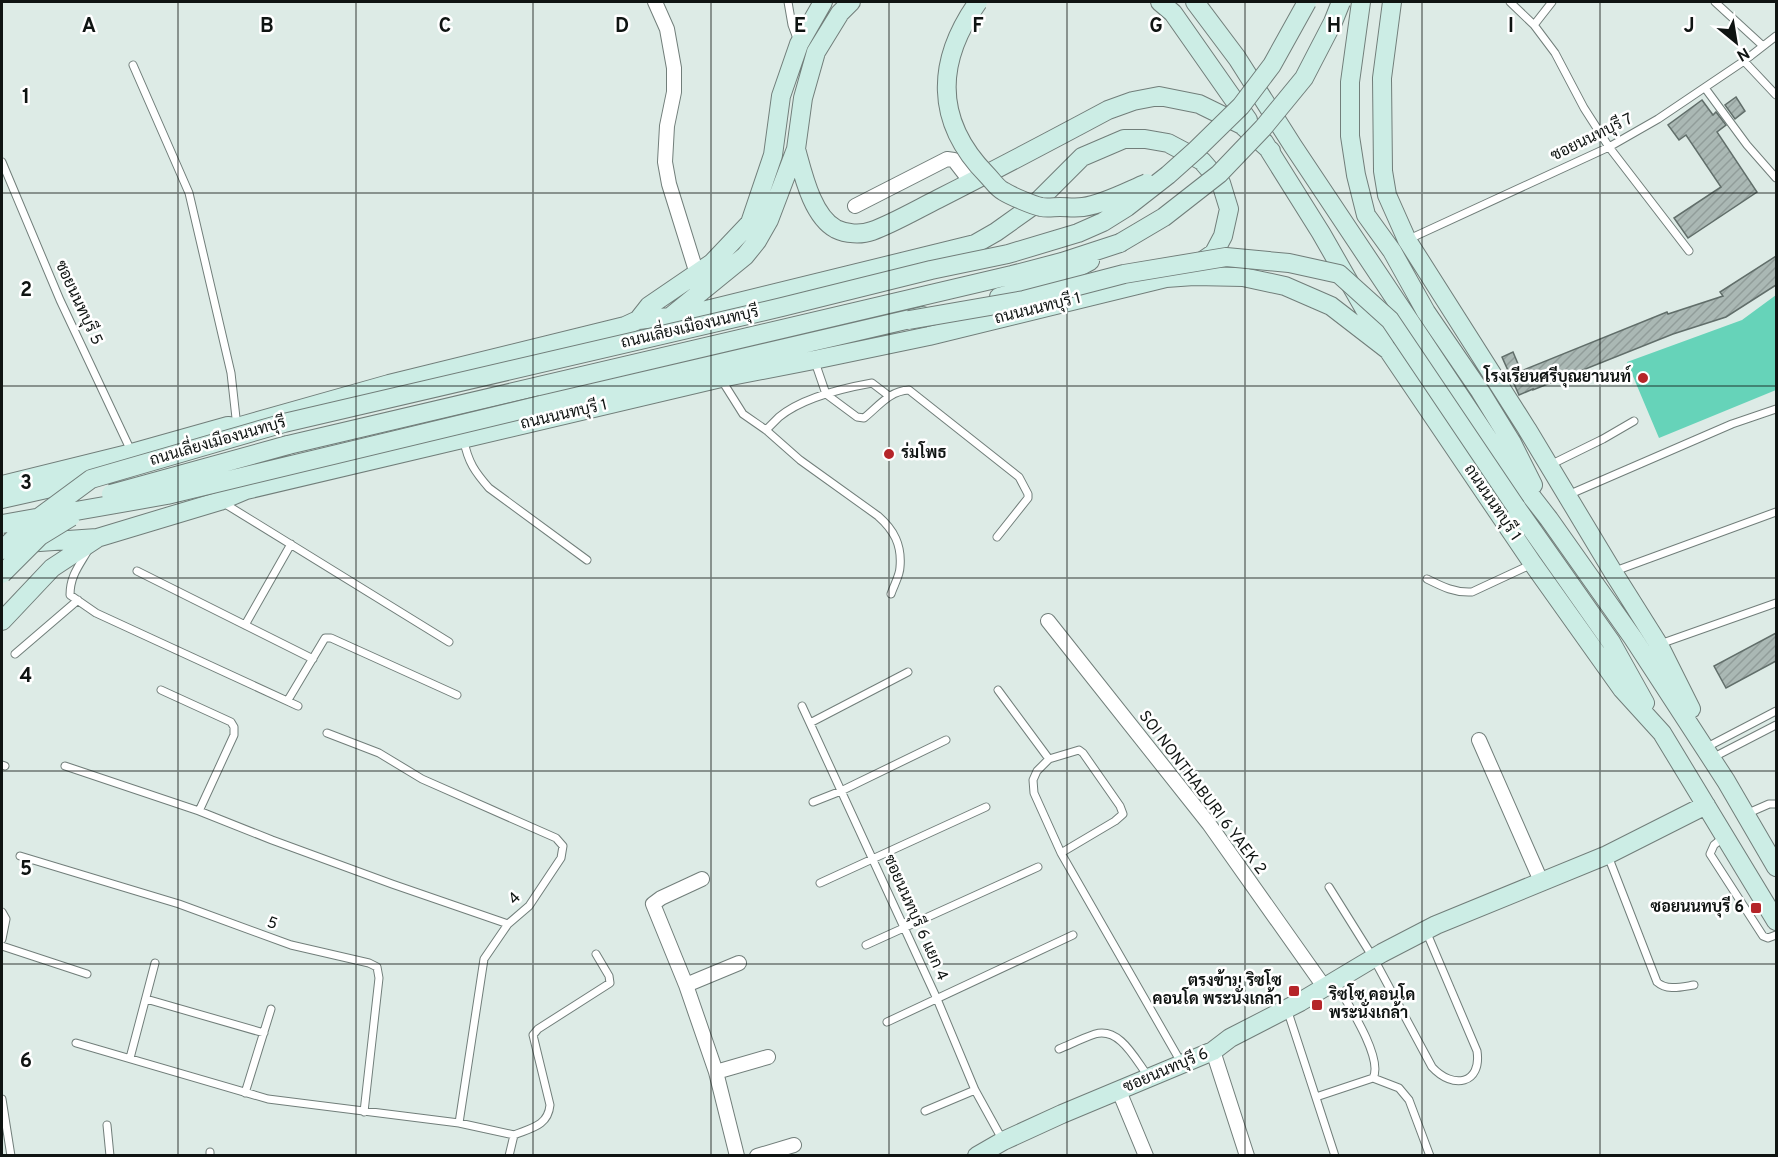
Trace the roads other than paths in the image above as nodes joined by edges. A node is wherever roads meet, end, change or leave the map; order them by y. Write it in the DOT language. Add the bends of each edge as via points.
graph roads {
  1 [pos="655,2"];
  2 [pos="788,2"];
  3 [pos="824,2"];
  4 [pos="851,2"];
  5 [pos="978,2"];
  6 [pos="1160,2"];
  7 [pos="1195,2"];
  8 [pos="1307,2"];
  9 [pos="1341,2"];
  10 [pos="1361,2"];
  11 [pos="1392,2"];
  12 [pos="1510,2"];
  13 [pos="1552,2"];
  14 [pos="1715,2"];
  15 [pos="1534,25"];
  16 [pos="1776,36"];
  17 [pos="799,44"];
  18 [pos="1763,46"];
  19 [pos="1744,61"];
  20 [pos="133,65"];
  21 [pos="1705,88"];
  22 [pos="1776,95"];
  23 [pos="1609,147"];
  24 [pos="796,149"];
  25 [pos="1271,151"];
  26 [pos="2,162"];
  27 [pos="1168,175"];
  28 [pos="1776,178"];
  29 [pos="971,182"];
  30 [pos="855,206"];
  31 [pos="1407,240"];
  32 [pos="1120,243"];
  33 [pos="1689,251"];
  34 [pos="697,274"];
  35 [pos="1166,278"];
  36 [pos="670,317"];
  37 [pos="638,320"];
  38 [pos="909,320"];
  39 [pos="1388,350"];
  40 [pos="814,360"];
  41 [pos="721,378"];
  42 [pos="826,394"];
  43 [pos="889,396"];
  44 [pos="1776,409"];
  45 [pos="1634,421"];
  46 [pos="232,427"];
  47 [pos="766,430"];
  48 [pos="463,438"];
  49 [pos="132,453"];
  50 [pos="1550,465"];
  51 [pos="91,479"];
  52 [pos="2,485"];
  53 [pos="246,490"];
  54 [pos="1568,495"];
  55 [pos="2,499"];
  56 [pos="220,501"];
  57 [pos="1776,512"];
  58 [pos="1549,519"];
  59 [pos="2,524"];
  60 [pos="997,537"];
  61 [pos="98,538"];
  62 [pos="2,544"];
  63 [pos="291,544"];
  64 [pos="2,550"];
  65 [pos="587,560"];
  66 [pos="1533,564"];
  67 [pos="137,571"];
  68 [pos="1613,572"];
  69 [pos="2,574"];
  70 [pos="1427,579"];
  71 [pos="891,594"];
  72 [pos="78,600"];
  73 [pos="1776,603"];
  74 [pos="2,621"];
  75 [pos="1048,621"];
  76 [pos="245,625"];
  77 [pos="449,642"];
  78 [pos="1659,645"];
  79 [pos="15,654"];
  80 [pos="313,659"];
  81 [pos="908,672"];
  82 [pos="161,690"];
  83 [pos="998,690"];
  84 [pos="457,695"];
  85 [pos="288,700"];
  86 [pos="298,706"];
  87 [pos="802,706"];
  88 [pos="1776,711"];
  89 [pos="810,723"];
  90 [pos="1776,725"];
  91 [pos="327,732"];
  92 [pos="1662,733"];
  93 [pos="946,740"];
  94 [pos="1479,740"];
  95 [pos="1712,751"];
  96 [pos="1049,759"];
  97 [pos="65,766"];
  98 [pos="1726,781"];
  99 [pos="841,791"];
  100 [pos="813,802"];
  101 [pos="1776,804"];
  102 [pos="1706,805"];
  103 [pos="986,807"];
  104 [pos="200,811"];
  105 [pos="1746,814"];
  106 [pos="1725,836"];
  107 [pos="1061,854"];
  108 [pos="1607,855"];
  109 [pos="20,856"];
  110 [pos="1774,858"];
  111 [pos="873,859"];
  112 [pos="1038,867"];
  113 [pos="702,879"];
  114 [pos="1541,881"];
  115 [pos="820,882"];
  116 [pos="1329,887"];
  117 [pos="2,912"];
  118 [pos="1776,921"];
  119 [pos="508,924"];
  120 [pos="905,928"];
  121 [pos="1426,931"];
  122 [pos="1073,935"];
  123 [pos="1776,935"];
  124 [pos="2,939"];
  125 [pos="866,945"];
  126 [pos="2,946"];
  127 [pos="596,954"];
  128 [pos="1374,959"];
  129 [pos="155,963"];
  130 [pos="739,963"];
  131 [pos="87,974"];
  132 [pos="686,985"];
  133 [pos="1330,985"];
  134 [pos="1694,985"];
  135 [pos="146,999"];
  136 [pos="937,999"];
  137 [pos="271,1009"];
  138 [pos="1287,1009"];
  139 [pos="886,1022"];
  140 [pos="264,1033"];
  141 [pos="76,1043"];
  142 [pos="1059,1049"];
  143 [pos="1213,1052"];
  144 [pos="768,1057"];
  145 [pos="130,1058"];
  146 [pos="1182,1064"];
  147 [pos="716,1072"];
  148 [pos="1149,1078"];
  149 [pos="1373,1078"];
  150 [pos="975,1090"];
  151 [pos="1119,1091"];
  152 [pos="245,1093"];
  153 [pos="1316,1097"];
  154 [pos="2,1099"];
  155 [pos="925,1111"];
  156 [pos="364,1112"];
  157 [pos="459,1123"];
  158 [pos="107,1125"];
  159 [pos="514,1135"];
  160 [pos="1003,1141"];
  161 [pos="794,1145"];
  162 [pos="11,1155"];
  163 [pos="110,1155"];
  164 [pos="510,1155"];
  165 [pos="737,1155"];
  166 [pos="757,1155"];
  167 [pos="977,1155"];
  168 [pos="1146,1155"];
  169 [pos="1247,1155"];
  170 [pos="1335,1155"];
  171 [pos="1430,1155"];
  1 -- 34 [label="street" via="667,29 674,68 665,162"];
  2 -- 17 [label="lane"];
  3 -- 17 [label="main road"];
  4 -- 24 [label="main road" via="816,52 803,98"];
  5 -- 27 [label="main road, bridge" via="955,41 946,91 950,116 960,140 1002,191 1041,207 1083,207"];
  6 -- 25 [label="main road" via="1173,13"];
  7 -- 58 [label="main road, ถนนนนทบุรี 1" via="1238,58 1497,452"];
  8 -- 27 [label="main road, ถนนเลี่ยงเมืองนนทบุรี, bridge" via="1272,65 1241,106"];
  9 -- 32 [label="main road, bridge" via="1304,78 1263,128 1219,174 1164,217"];
  10 -- 58 [label="main road" via="1350,82 1350,136 1366,215 1512,443"];
  11 -- 31 [label="main road" via="1382,78 1383,171 1387,195"];
  12 -- 15 [label="lane"];
  13 -- 15 [label="lane"];
  14 -- 18 [label="lane"];
  15 -- 23 [label="lane" via="1555,53"];
  16 -- 18 [label="lane, ซอยนนทบุรี 7"];
  17 -- 34 [label="main road" via="781,96 773,155 750,223"];
  18 -- 19 [label="lane, ซอยนนทบุรี 7"];
  19 -- 21 [label="lane, ซอยนนทบุรี 7"];
  19 -- 22 [label="lane"];
  20 -- 46 [label="lane" via="189,193 231,373"];
  21 -- 23 [label="lane, ซอยนนทบุรี 7"];
  21 -- 28 [label="lane"];
  23 -- 31 [label="lane, ซอยนนทบุรี 7"];
  23 -- 33 [label="lane"];
  24 -- 29 [label="main road" via="814,203 827,223 854,234 871,232"];
  24 -- 36 [label="main road" via="757,241 745,256"];
  25 -- 29 [label="main road" via="1242,125 1199,104 1159,96 1108,110"];
  25 -- 39 [label="main road"];
  26 -- 49 [label="lane, ซอยนนทบุรี 5" via="60,300"];
  27 -- 51 [label="main road, ถนนเลี่ยงเมืองนนทบุรี, bridge" via="1103,222 1008,254 284,423"];
  29 -- 30 [label="street" via="954,160 947,159"];
  31 -- 50 [label="main road"];
  32 -- 38 [label="main road, bridge" via="1066,275 1019,292"];
  32 -- 69 [label="main road, ถนนเลี่ยงเมืองนนทบุรี, bridge" via="1012,275 288,445 108,495 40,536"];
  34 -- 37 [label="main road" via="649,306"];
  35 -- 36 [label="main road" via="1214,253 1223,236 1229,209 1221,183 1202,162 1168,143 1124,139 1082,157 1034,205 975,244"];
  35 -- 39 [label="main road, ถนนนนทบุรี 1" via="1243,277 1285,286 1331,306"];
  35 -- 40 [label="main road, ถนนนนทบุรี 1"];
  36 -- 37 [label="main road"];
  37 -- 46 [label="main road"];
  38 -- 59 [label="main road, bridge" via="167,495"];
  38 -- 92 [label="main road, bridge" via="1024,300 1124,274 1226,257 1289,263 1339,274 1390,320 1611,642"];
  39 -- 66 [label="main road, ถนนนนทบุรี 1"];
  40 -- 41 [label="main road, ถนนนนทบุรี 1"];
  40 -- 42 [label="lane"];
  41 -- 47 [label="lane" via="743,414"];
  41 -- 48 [label="main road, ถนนนนทบุรี 1"];
  42 -- 43 [label="lane" via="872,383"];
  42 -- 43 [label="lane" via="864,418"];
  42 -- 47 [label="lane" via="780,416"];
  43 -- 60 [label="lane" via="909,390 1019,477 1028,498"];
  44 -- 54 [label="lane"];
  45 -- 50 [label="lane"];
  46 -- 49 [label="main road"];
  46 -- 53 [label="main road" via="210,441 207,464 216,478"];
  47 -- 71 [label="lane" via="890,526 900,568"];
  48 -- 53 [label="main road, ถนนนนทบุรี 1"];
  48 -- 65 [label="lane" via="467,457 489,488"];
  49 -- 52 [label="main road"];
  50 -- 54 [label="main road"];
  51 -- 55 [label="main road"];
  51 -- 64 [label="main road, ถนนเลี่ยงเมืองนนทบุรี, bridge" via="26,527"];
  53 -- 56 [label="main road, ถนนนนทบุรี 1"];
  54 -- 68 [label="main road"];
  56 -- 61 [label="main road, ถนนนนทบุรี 1"];
  56 -- 63 [label="lane"];
  57 -- 68 [label="lane"];
  58 -- 98 [label="main road, ถนนนนทบุรี 1"];
  61 -- 62 [label="main road, ถนนนนทบุรี 1"];
  61 -- 72 [label="lane" via="70,582 70,595"];
  61 -- 74 [label="main road" via="52,568"];
  63 -- 76 [label="lane"];
  63 -- 77 [label="lane"];
  66 -- 70 [label="lane" via="1473,592 1451,591"];
  66 -- 92 [label="main road, ถนนนนทบุรี 1" via="1622,689"];
  67 -- 76 [label="lane"];
  68 -- 78 [label="main road"];
  72 -- 79 [label="lane"];
  72 -- 85 [label="lane" via="96,613"];
  73 -- 78 [label="lane"];
  75 -- 133 [label="street, SOI NONTHABURI 6 YAEK 2"];
  76 -- 80 [label="lane"];
  78 -- 95 [label="main road"];
  80 -- 84 [label="lane" via="322,641 331,638"];
  80 -- 85 [label="lane"];
  81 -- 89 [label="lane"];
  82 -- 104 [label="lane" via="231,722 234,727 234,735"];
  83 -- 96 [label="lane"];
  85 -- 86 [label="lane"];
  87 -- 89 [label="lane, ซอยนนทบุรี 6 แยก 4"];
  88 -- 95 [label="lane"];
  89 -- 99 [label="lane, ซอยนนทบุรี 6 แยก 4"];
  90 -- 95 [label="lane"];
  91 -- 119 [label="lane, 4" via="556,838 563,846 561,858 529,906"];
  92 -- 102 [label="main road, ถนนนนทบุรี 1"];
  93 -- 99 [label="lane"];
  94 -- 114 [label="street"];
  95 -- 98 [label="main road"];
  96 -- 107 [label="lane" via="1033,780 1034,793"];
  96 -- 107 [label="lane" via="1078,750 1083,753 1122,813"];
  97 -- 104 [label="lane"];
  98 -- 105 [label="main road, ถนนนนทบุรี 1"];
  99 -- 100 [label="lane"];
  99 -- 111 [label="lane, ซอยนนทบุรี 6 แยก 4"];
  101 -- 105 [label="lane"];
  102 -- 106 [label="main road, ถนนนนทบุรี 1"];
  102 -- 108 [label="main road, ซอยนนทบุรี 6"];
  103 -- 111 [label="lane"];
  104 -- 119 [label="lane"];
  105 -- 110 [label="main road, ถนนนนทบุรี 1"];
  106 -- 118 [label="main road, ถนนนนทบุรี 1"];
  106 -- 123 [label="lane" via="1710,854 1763,936"];
  107 -- 146 [label="lane"];
  108 -- 114 [label="main road, ซอยนนทบุรี 6"];
  108 -- 134 [label="lane" via="1657,982 1671,988"];
  109 -- 156 [label="lane, 5" via="179,904 291,945 377,967 380,978"];
  111 -- 115 [label="lane"];
  111 -- 120 [label="lane, ซอยนนทบุรี 6 แยก 4"];
  112 -- 120 [label="lane"];
  113 -- 132 [label="street" via="652,904"];
  114 -- 121 [label="main road, ซอยนนทบุรี 6"];
  116 -- 128 [label="lane"];
  117 -- 124 [label="lane" via="6,919"];
  119 -- 157 [label="lane, 4" via="484,959"];
  120 -- 125 [label="lane"];
  120 -- 136 [label="lane, ซอยนนทบุรี 6 แยก 4"];
  121 -- 128 [label="main road, ซอยนนทบุรี 6"];
  121 -- 128 [label="lane" via="1478,1051 1476,1072 1465,1080 1446,1079 1432,1067"];
  122 -- 136 [label="lane"];
  126 -- 131 [label="lane"];
  127 -- 159 [label="lane" via="610,983 533,1035 549,1114 543,1122"];
  128 -- 133 [label="main road, ซอยนนทบุรี 6"];
  129 -- 135 [label="lane"];
  130 -- 132 [label="street"];
  132 -- 147 [label="street"];
  133 -- 138 [label="main road, ซอยนนทบุรี 6"];
  133 -- 149 [label="lane" via="1367,1041 1376,1073"];
  135 -- 140 [label="lane"];
  135 -- 145 [label="lane"];
  136 -- 139 [label="lane"];
  136 -- 150 [label="lane, ซอยนนทบุรี 6 แยก 4"];
  137 -- 140 [label="lane"];
  138 -- 143 [label="main road, ซอยนนทบุรี 6" via="1230,1038"];
  138 -- 153 [label="lane"];
  140 -- 152 [label="lane"];
  141 -- 145 [label="lane"];
  142 -- 148 [label="lane" via="1097,1033 1111,1033 1120,1039"];
  143 -- 146 [label="main road, ซอยนนทบุรี 6"];
  143 -- 169 [label="street"];
  144 -- 147 [label="street"];
  145 -- 152 [label="lane"];
  146 -- 148 [label="main road, ซอยนนทบุรี 6"];
  147 -- 165 [label="street"];
  148 -- 151 [label="main road, ซอยนนทบุรี 6"];
  149 -- 153 [label="lane"];
  149 -- 171 [label="lane" via="1399,1088 1409,1100"];
  150 -- 155 [label="lane"];
  150 -- 160 [label="lane, ซอยนนทบุรี 6 แยก 4"];
  151 -- 160 [label="main road, ซอยนนทบุรี 6"];
  151 -- 168 [label="street"];
  152 -- 156 [label="lane"];
  153 -- 170 [label="lane"];
  154 -- 162 [label="lane"];
  156 -- 157 [label="lane"];
  157 -- 159 [label="lane"];
  158 -- 163 [label="lane"];
  159 -- 164 [label="lane"];
  160 -- 167 [label="main road, ซอยนนทบุรี 6"];
  161 -- 166 [label="street"];
}
